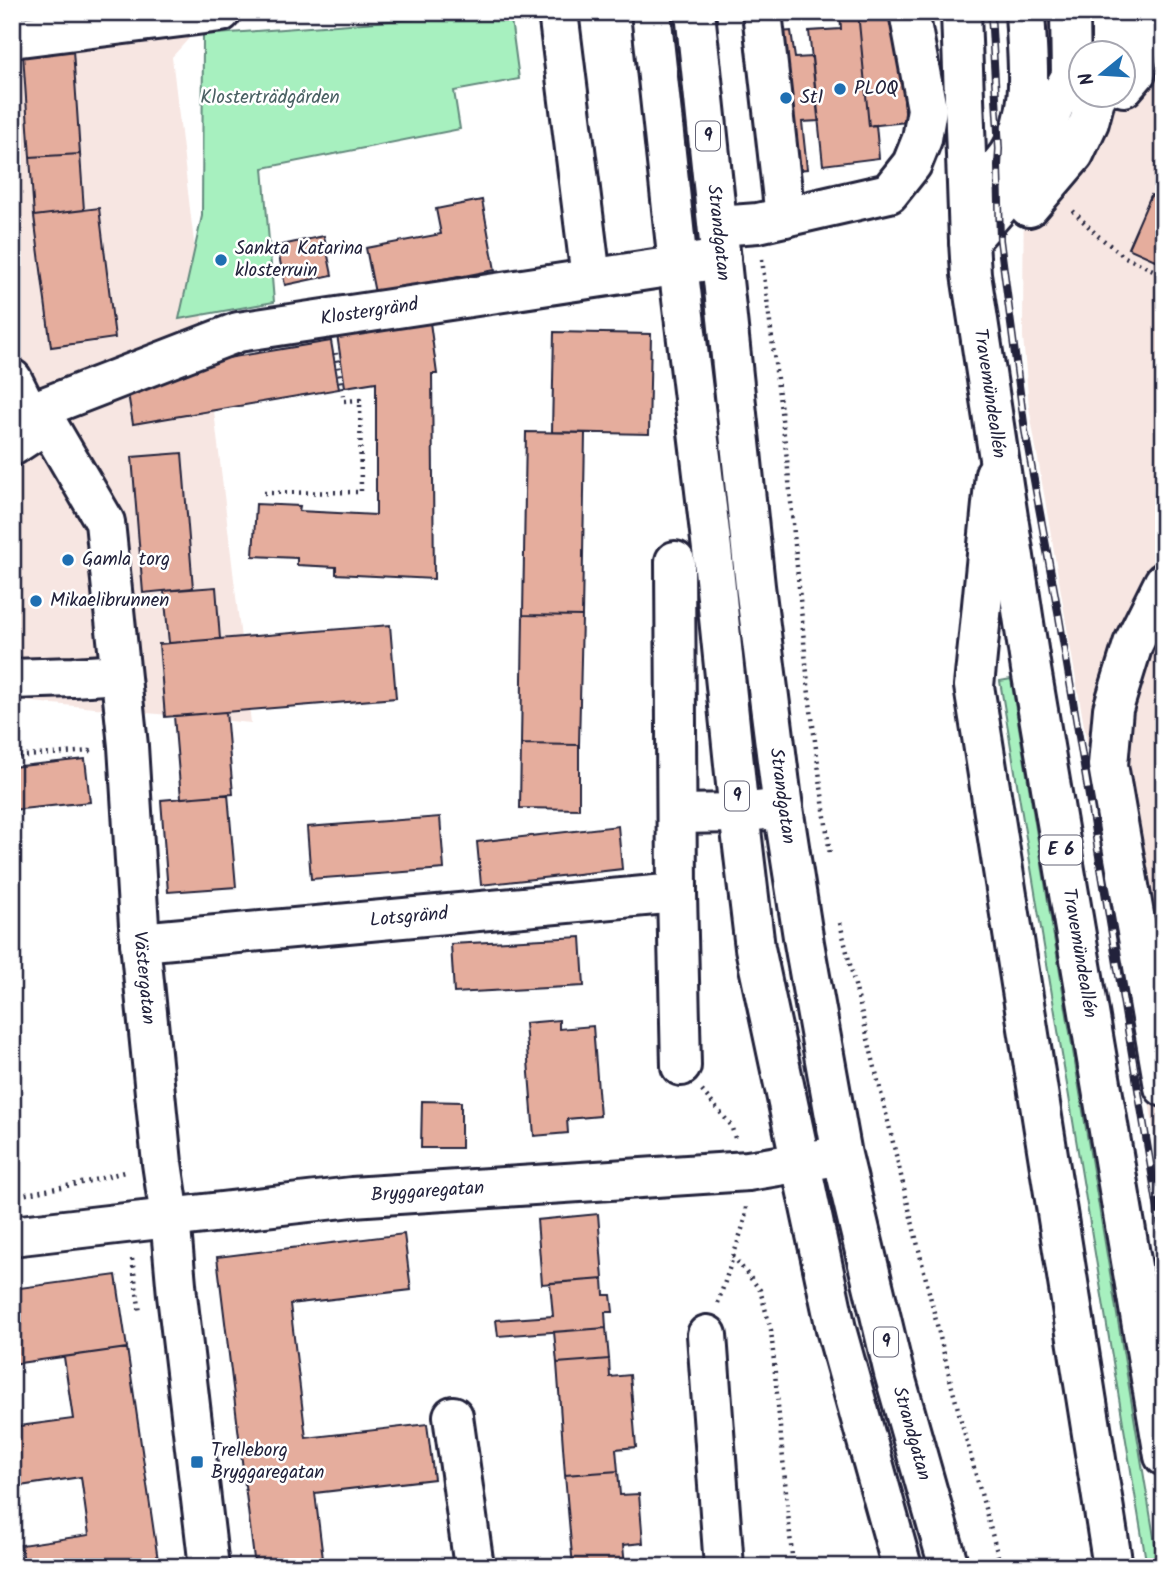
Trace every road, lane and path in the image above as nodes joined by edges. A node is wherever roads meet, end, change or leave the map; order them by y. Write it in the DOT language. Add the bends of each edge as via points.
graph roads {
  1 [pos="221,12"];
  2 [pos="558,12"];
  3 [pos="651,12"];
  4 [pos="695,12"];
  5 [pos="762,12"];
  6 [pos="909,12"];
  7 [pos="961,12"];
  8 [pos="1025,12"];
  9 [pos="1040,12"];
  10 [pos="1070,12"];
  11 [pos="1094,12"];
  12 [pos="1111,12"];
  13 [pos="1145,12"];
  14 [pos="12,38"];
  15 [pos="1095,38"];
  16 [pos="1111,38"];
  17 [pos="1138,59"];
  18 [pos="1071,108"];
  19 [pos="1093,108"];
  20 [pos="1112,108"];
  21 [pos="1074,154"];
  22 [pos="1035,162"];
  23 [pos="968,201"];
  24 [pos="785,216"];
  25 [pos="720,243"];
  26 [pos="970,258"];
  27 [pos="678,265"];
  28 [pos="591,278"];
  29 [pos="768,308"];
  30 [pos="331,318"];
  31 [pos="12,379"];
  32 [pos="38,418"];
  33 [pos="12,446"];
  34 [pos="997,447"];
  35 [pos="264,493"];
  36 [pos="675,561"];
  37 [pos="1164,582"];
  38 [pos="120,674"];
  39 [pos="12,679"];
  40 [pos="12,757"];
  41 [pos="90,763"];
  42 [pos="783,808"];
  43 [pos="739,813"];
  44 [pos="677,814"];
  45 [pos="831,857"];
  46 [pos="677,893"];
  47 [pos="838,911"];
  48 [pos="140,942"];
  49 [pos="681,1066"];
  50 [pos="1164,1087"];
  51 [pos="842,1155"];
  52 [pos="800,1162"];
  53 [pos="162,1163"];
  54 [pos="12,1196"];
  55 [pos="170,1217"];
  56 [pos="12,1237"];
  57 [pos="733,1256"];
  58 [pos="707,1335"];
  59 [pos="453,1416"];
  60 [pos="1164,1456"];
  61 [pos="209,1567"];
  62 [pos="474,1567"];
  63 [pos="724,1567"];
  64 [pos="793,1567"];
  65 [pos="902,1567"];
  66 [pos="949,1567"];
  67 [pos="1001,1567"];
  68 [pos="1113,1567"];
  1 -- 14 [label="main road"];
  2 -- 28 [label="main road"];
  3 -- 27 [label="main road, 9"];
  4 -- 25 [label="main road, Strandgatan / 9"];
  5 -- 24 [label="main road"];
  6 -- 24 [label="main road, Klostergränd" via="927,109 912,164 889,193"];
  7 -- 23 [label="main road, E 6"];
  8 -- 23 [label="main road" via="1025,119 1010,152"];
  9 -- 22 [label="main road" via="1043,85"];
  10 -- 22 [label="main road" via="1071,76 1054,106"];
  11 -- 15 [label="main road"];
  12 -- 16 [label="main road"];
  13 -- 17 [label="main road"];
  18 -- 22 [label="main road"];
  19 -- 21 [label="main road"];
  20 -- 21 [label="main road" via="1107,122"];
  21 -- 26 [label="main road"];
  22 -- 26 [label="main road"];
  23 -- 26 [label="main road, E 6"];
  24 -- 25 [label="main road, Klostergränd" via="758,223"];
  25 -- 27 [label="main road, Klostergränd"];
  25 -- 42 [label="main road, Strandgatan / 9"];
  26 -- 34 [label="main road, Travemündeallén / E 6"];
  27 -- 28 [label="main road, Klostergränd"];
  27 -- 43 [label="main road, 9"];
  28 -- 30 [label="main road, Klostergränd"];
  29 -- 45 [label="path"];
  30 -- 32 [label="main road, Klostergränd" via="238,332"];
  30 -- 35 [label="path" via="344,401 360,400 361,492"];
  31 -- 32 [label="main road, Västergatan"];
  32 -- 33 [label="main road, Klostergränd"];
  32 -- 38 [label="main road, Västergatan" via="105,522"];
  34 -- 60 [label="main road, Travemündeallén / E 6"];
  34 -- 68 [label="main road" via="974,686"];
  36 -- 44 [label="main road"];
  37 -- 50 [label="main road" via="1133,644 1113,709 1108,765"];
  38 -- 39 [label="main road"];
  38 -- 48 [label="main road, Västergatan"];
  40 -- 41 [label="path" via="90,751"];
  42 -- 43 [label="main road"];
  42 -- 51 [label="main road, Strandgatan / 9"];
  43 -- 44 [label="main road"];
  43 -- 52 [label="main road, 9" via="755,948"];
  44 -- 46 [label="main road"];
  46 -- 48 [label="main road, Lotsgränd"];
  46 -- 49 [label="main road"];
  47 -- 67 [label="path" via="952,1387"];
  48 -- 53 [label="main road, Västergatan"];
  51 -- 52 [label="main road, Bryggaregatan"];
  51 -- 66 [label="main road, Strandgatan / 9" via="894,1373"];
  52 -- 55 [label="main road, Bryggaregatan" via="747,1171 352,1197"];
  52 -- 65 [label="main road, 9" via="836,1329"];
  53 -- 54 [label="path"];
  53 -- 55 [label="main road, Västergatan"];
  55 -- 56 [label="main road, Bryggaregatan"];
  55 -- 61 [label="main road, Västergatan"];
  57 -- 64 [label="path" via="760,1290 771,1330"];
  58 -- 63 [label="main road"];
  59 -- 62 [label="main road"];
}
